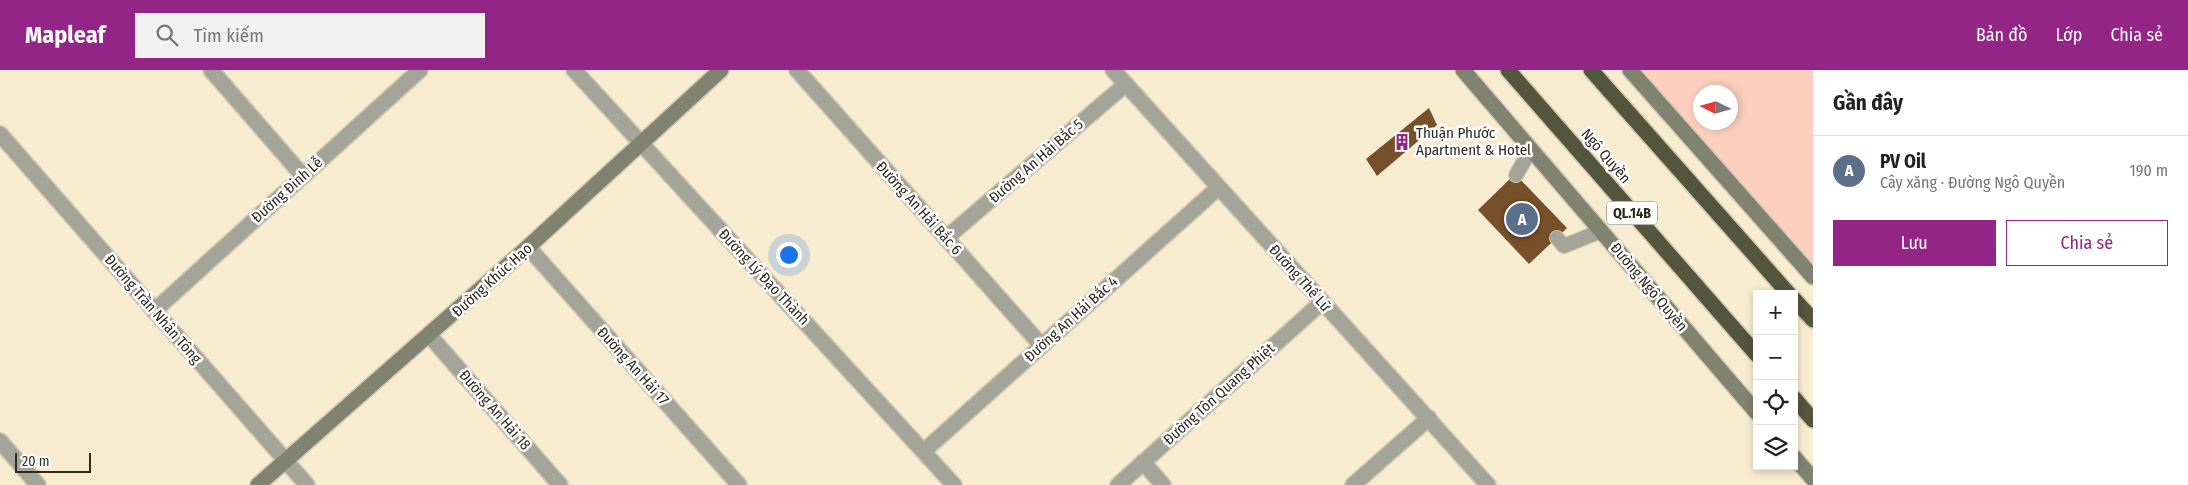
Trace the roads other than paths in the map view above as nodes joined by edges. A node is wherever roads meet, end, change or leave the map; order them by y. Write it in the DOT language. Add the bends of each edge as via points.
graph roads {
  1 [pos="211,70"];
  2 [pos="420,70"];
  3 [pos="574,70"];
  4 [pos="722,70"];
  5 [pos="797,70"];
  6 [pos="1113,70"];
  7 [pos="1462,70"];
  8 [pos="1508,70"];
  9 [pos="1591,70"];
  10 [pos="1630,70"];
  11 [pos="1126,84"];
  12 [pos="0,134"];
  13 [pos="641,143"];
  14 [pos="1531,149"];
  15 [pos="1516,175"];
  16 [pos="303,176"];
  17 [pos="1218,188"];
  18 [pos="1601,231"];
  19 [pos="946,238"];
  20 [pos="1557,238"];
  21 [pos="528,248"];
  22 [pos="1813,277"];
  23 [pos="1785,290"];
  24 [pos="1322,303"];
  25 [pos="1798,303"];
  26 [pos="154,310"];
  27 [pos="1813,320"];
  28 [pos="429,335"];
  29 [pos="1041,345"];
  30 [pos="1753,350"];
  31 [pos="1798,403"];
  32 [pos="1753,408"];
  33 [pos="1429,418"];
  34 [pos="1813,420"];
  35 [pos="0,441"];
  36 [pos="924,451"];
  37 [pos="286,461"];
  38 [pos="1143,462"];
  39 [pos="1798,462"];
  40 [pos="1813,479"];
  41 [pos="38,485"];
  42 [pos="258,485"];
  43 [pos="306,485"];
  44 [pos="560,485"];
  45 [pos="739,485"];
  46 [pos="954,485"];
  47 [pos="1118,485"];
  48 [pos="1163,485"];
  49 [pos="1353,485"];
  50 [pos="1488,485"];
  1 -- 16 [label="street"];
  2 -- 16 [label="street, Đường Đinh Lễ"];
  3 -- 13 [label="street, Đường Lý Đạo Thành"];
  4 -- 13 [label="street, Đường Khúc Hạo"];
  5 -- 19 [label="street, Đường An Hải Bắc 6"];
  6 -- 11 [label="street, Đường Thế Lữ"];
  7 -- 14 [label="street, Đường Ngô Quyền"];
  8 -- 30 [label="highway, Ngô Quyền / QL.14B"];
  9 -- 23 [label="highway"];
  10 -- 22 [label="street"];
  11 -- 17 [label="street, Đường Thế Lữ"];
  11 -- 19 [label="street, Đường An Hải Bắc 5"];
  12 -- 26 [label="street, Đường Trần Nhân Tông"];
  13 -- 21 [label="street, Đường Khúc Hạo"];
  13 -- 36 [label="street, Đường Lý Đạo Thành"];
  14 -- 15 [label="lane"];
  14 -- 18 [label="street, Đường Ngô Quyền"];
  16 -- 26 [label="street, Đường Đinh Lễ"];
  17 -- 24 [label="street, Đường Thế Lữ"];
  17 -- 29 [label="street, Đường An Hải Bắc 4"];
  18 -- 20 [label="lane" via="1564,246"];
  18 -- 32 [label="street, Đường Ngô Quyền"];
  19 -- 29 [label="street, Đường An Hải Bắc 6"];
  21 -- 28 [label="street, Đường Khúc Hạo"];
  21 -- 45 [label="street, Đường An Hải 17"];
  24 -- 33 [label="street, Đường Thế Lữ"];
  24 -- 38 [label="street, Đường Tôn Quang Phiệt"];
  25 -- 27 [label="highway"];
  26 -- 37 [label="street, Đường Trần Nhân Tông"];
  28 -- 37 [label="street, Đường Khúc Hạo"];
  28 -- 44 [label="street, Đường An Hải 18"];
  29 -- 36 [label="street, Đường An Hải Bắc 4"];
  31 -- 34 [label="highway"];
  33 -- 49 [label="street"];
  33 -- 50 [label="street, Đường Thế Lữ"];
  35 -- 41 [label="street"];
  36 -- 46 [label="street, Đường Lý Đạo Thành"];
  37 -- 42 [label="street, Đường Khúc Hạo"];
  37 -- 43 [label="street, Đường Trần Nhân Tông"];
  38 -- 47 [label="street, Đường Tôn Quang Phiệt"];
  38 -- 48 [label="street"];
  39 -- 40 [label="street"];
}
